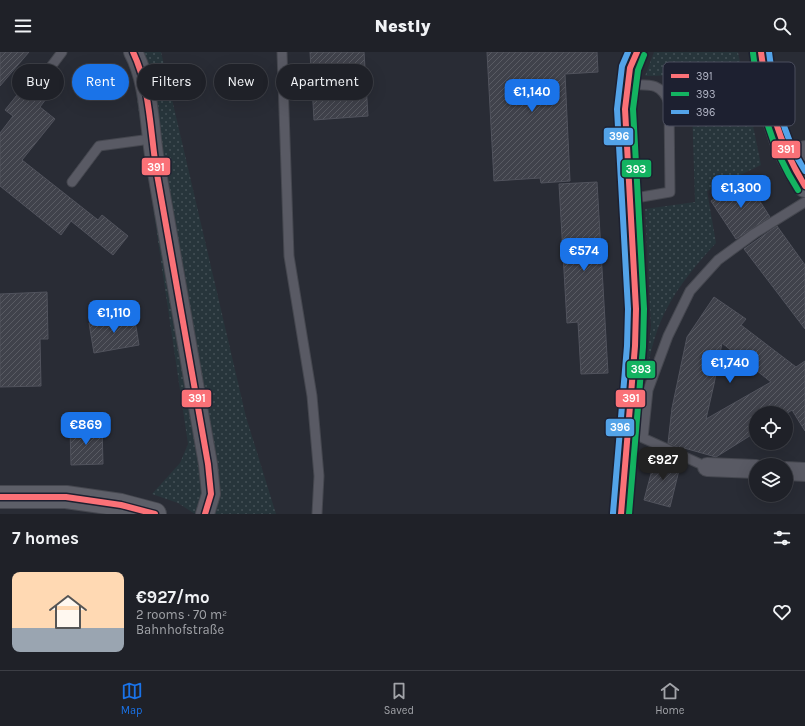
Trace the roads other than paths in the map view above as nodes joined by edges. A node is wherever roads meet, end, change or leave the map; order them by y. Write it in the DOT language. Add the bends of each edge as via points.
graph roads {
  1 [pos="62,52"];
  2 [pos="133,52"];
  3 [pos="282,52"];
  4 [pos="637,52"];
  5 [pos="761,52"];
  6 [pos="762,62"];
  7 [pos="53,64"];
  8 [pos="626,85"];
  9 [pos="663,90"];
  10 [pos="670,126"];
  11 [pos="778,126"];
  12 [pos="151,139"];
  13 [pos="796,154"];
  14 [pos="72,182"];
  15 [pos="805,186"];
  16 [pos="630,199"];
  17 [pos="805,202"];
  18 [pos="707,467"];
  19 [pos="749,469"];
  20 [pos="793,471"];
  21 [pos="805,472"];
  22 [pos="0,497"];
  23 [pos="120,509"];
  24 [pos="155,514"];
  25 [pos="205,514"];
  26 [pos="317,514"];
  27 [pos="621,514"];
  1 -- 7 [label="lane"];
  2 -- 12 [label="street" via="140,65 144,83"];
  3 -- 26 [label="lane" via="290,256 312,396 319,476"];
  4 -- 8 [label="street"];
  5 -- 6 [label="main road"];
  8 -- 9 [label="lane" via="657,86"];
  8 -- 16 [label="street"];
  10 -- 16 [label="lane" via="670,192"];
  11 -- 13 [label="main road"];
  12 -- 14 [label="lane" via="99,146"];
  12 -- 25 [label="street" via="208,464 210,494"];
  13 -- 15 [label="main road"];
  16 -- 27 [label="street" via="636,309 635,346"];
  17 -- 18 [label="lane" via="718,260 690,291 668,336 648,390 643,438"];
  18 -- 19 [label="street"];
  20 -- 21 [label="street"];
  22 -- 23 [label="main road" via="66,497"];
  23 -- 24 [label="main road"];
}
